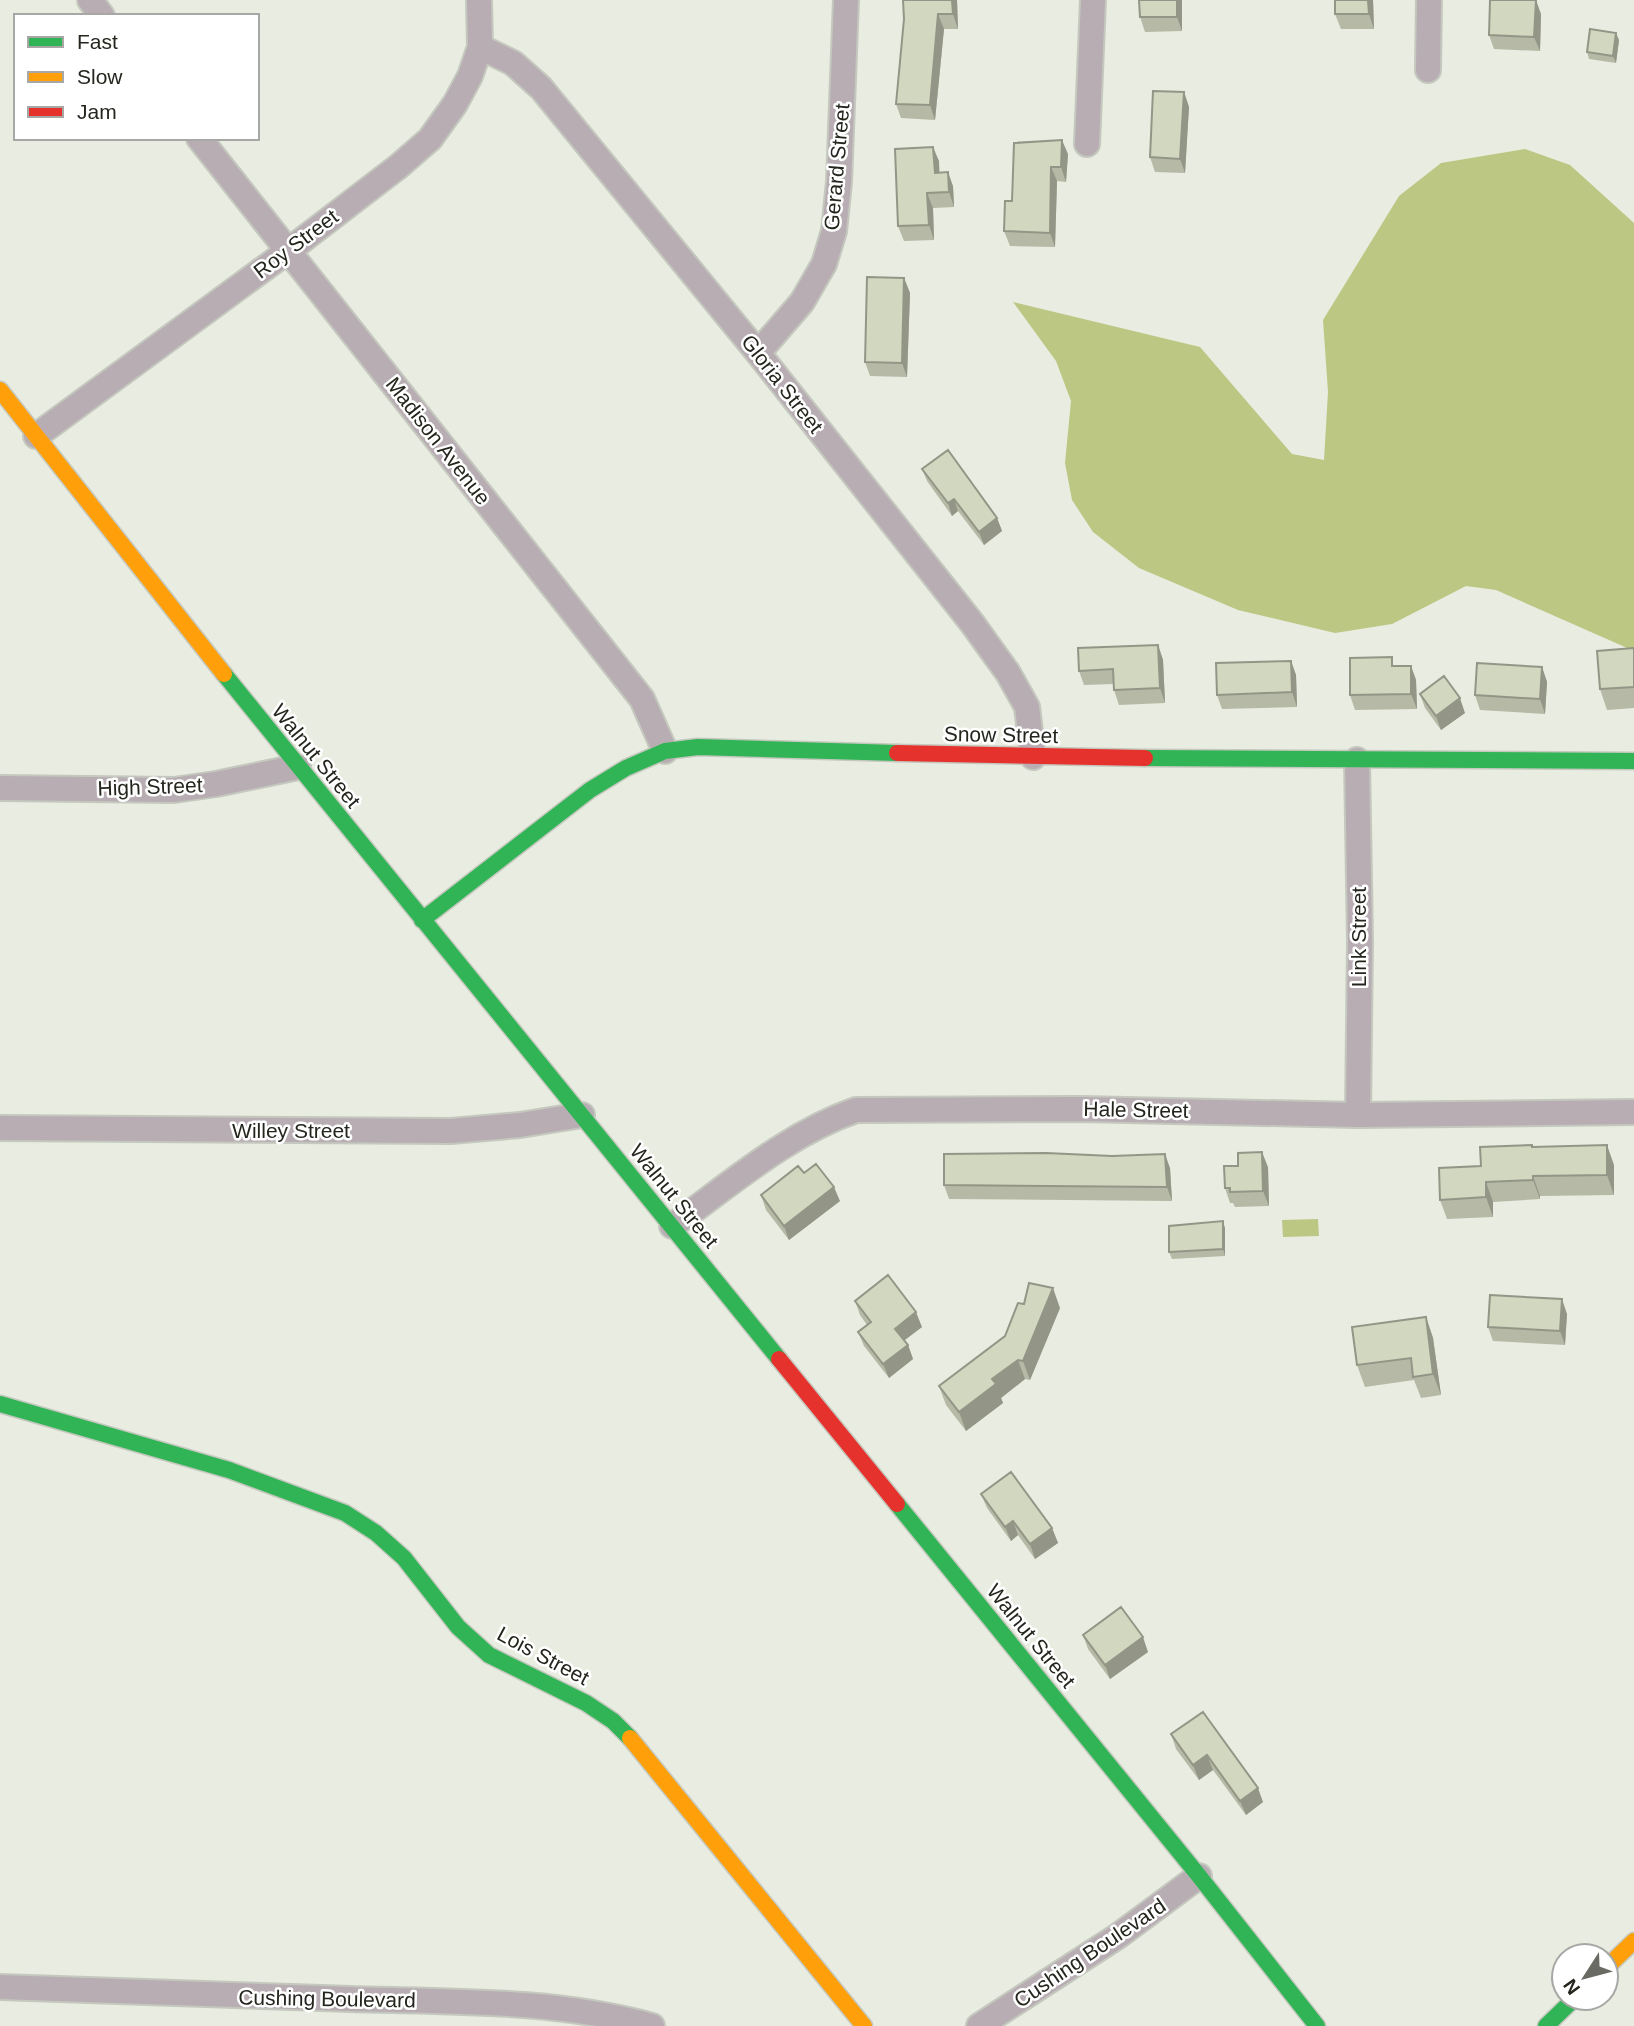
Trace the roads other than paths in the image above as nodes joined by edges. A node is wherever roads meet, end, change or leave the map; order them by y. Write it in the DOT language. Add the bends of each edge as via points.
graph roads {
  1 [pos="479,0"];
  2 [pos="846,0"];
  3 [pos="1093,0"];
  4 [pos="1429,0"];
  5 [pos="480,47"];
  6 [pos="1428,70"];
  7 [pos="201,140"];
  8 [pos="1087,144"];
  9 [pos="288,251"];
  10 [pos="758,353"];
  11 [pos="0,390"];
  12 [pos="36,436"];
  13 [pos="665,751"];
  14 [pos="1033,757"];
  15 [pos="1357,760"];
  16 [pos="1634,761"];
  17 [pos="298,767"];
  18 [pos="0,788"];
  19 [pos="422,920"];
  20 [pos="1634,1112"];
  21 [pos="582,1115"];
  22 [pos="1358,1115"];
  23 [pos="0,1128"];
  24 [pos="672,1226"];
  25 [pos="0,1405"];
  26 [pos="1199,1876"];
  27 [pos="1634,1941"];
  28 [pos="1620,1954"];
  29 [pos="0,1987"];
  30 [pos="1560,2012"];
  31 [pos="652,2026"];
  32 [pos="864,2026"];
  33 [pos="979,2026"];
  34 [pos="1317,2026"];
  35 [pos="1546,2026"];
  1 -- 5 [label="street, Roy Street"];
  2 -- 10 [label="street, Gerard Street" via="834,231 824,264 802,302"];
  3 -- 8 [label="street"];
  4 -- 6 [label="street"];
  5 -- 9 [label="street, Roy Street" via="455,104 430,139"];
  5 -- 10 [label="street, Gloria Street" via="513,63 541,88"];
  7 -- 9 [label="street, Madison Avenue"];
  9 -- 12 [label="street, Roy Street"];
  9 -- 13 [label="street, Madison Avenue" via="642,699"];
  10 -- 14 [label="street, Gloria Street" via="1008,673 1027,706"];
  11 -- 12 [label="main road, Walnut Street"];
  12 -- 17 [label="main road, Walnut Street"];
  13 -- 14 [label="main road, Snow Street" via="698,747"];
  13 -- 19 [label="main road, Snow Street" via="590,789"];
  14 -- 15 [label="main road, Snow Street"];
  15 -- 16 [label="main road, Snow Street"];
  15 -- 22 [label="street, Link Street"];
  17 -- 18 [label="street, High Street" via="174,790"];
  17 -- 19 [label="main road, Walnut Street"];
  19 -- 21 [label="main road, Walnut Street"];
  20 -- 22 [label="street, Hale Street"];
  21 -- 23 [label="street, Willey Street" via="451,1131"];
  21 -- 24 [label="main road, Walnut Street"];
  22 -- 24 [label="street, Hale Street" via="856,1110 795,1138"];
  24 -- 26 [label="main road, Walnut Street"];
  25 -- 32 [label="main road, Lois Street" via="229,1470 345,1513 376,1533 404,1558 458,1627 489,1655 586,1703 630,1738"];
  26 -- 33 [label="street, Cushing Boulevard" via="1107,1944"];
  26 -- 34 [label="main road, Walnut Street"];
  27 -- 28 [label="main road"];
  29 -- 31 [label="street, Cushing Boulevard" via="493,2003 587,2012"];
  30 -- 35 [label="main road"];
}
